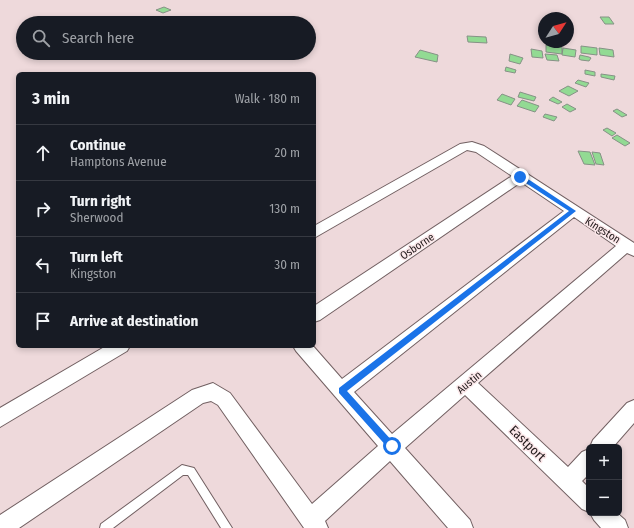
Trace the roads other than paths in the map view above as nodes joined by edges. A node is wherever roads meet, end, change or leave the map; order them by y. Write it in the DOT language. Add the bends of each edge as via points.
graph roads {
  1 [pos="520,177"];
  2 [pos="573,211"];
  3 [pos="316,232"];
  4 [pos="630,247"];
  5 [pos="316,314"];
  6 [pos="118,348"];
  7 [pos="304,348"];
  8 [pos="467,384"];
  9 [pos="342,390"];
  10 [pos="634,409"];
  11 [pos="0,418"];
  12 [pos="603,444"];
  13 [pos="392,446"];
  14 [pos="586,462"];
  15 [pos="568,482"];
  16 [pos="586,499"];
  17 [pos="604,516"];
  18 [pos="314,523"];
  19 [pos="0,528"];
  20 [pos="105,528"];
  21 [pos="227,528"];
  22 [pos="462,528"];
  23 [pos="617,528"];
  1 -- 2 [label="street, Kingston"];
  1 -- 3 [label="street, Kingston" via="480,149 464,147"];
  1 -- 5 [label="street, Osborne"];
  2 -- 4 [label="street, Kingston"];
  2 -- 9 [label="street"];
  4 -- 8 [label="street, Austin"];
  6 -- 11 [label="street"];
  7 -- 9 [label="street"];
  8 -- 13 [label="street, Austin"];
  8 -- 15 [label="street, Eastport"];
  9 -- 13 [label="street"];
  10 -- 12 [label="street"];
  13 -- 18 [label="street, Austin"];
  13 -- 22 [label="street"];
  14 -- 15 [label="street"];
  15 -- 16 [label="street, Eastport"];
  17 -- 23 [label="street"];
  18 -- 19 [label="street" via="224,399 213,392 198,396"];
  20 -- 21 [label="lane" via="182,470 191,471"];
}
